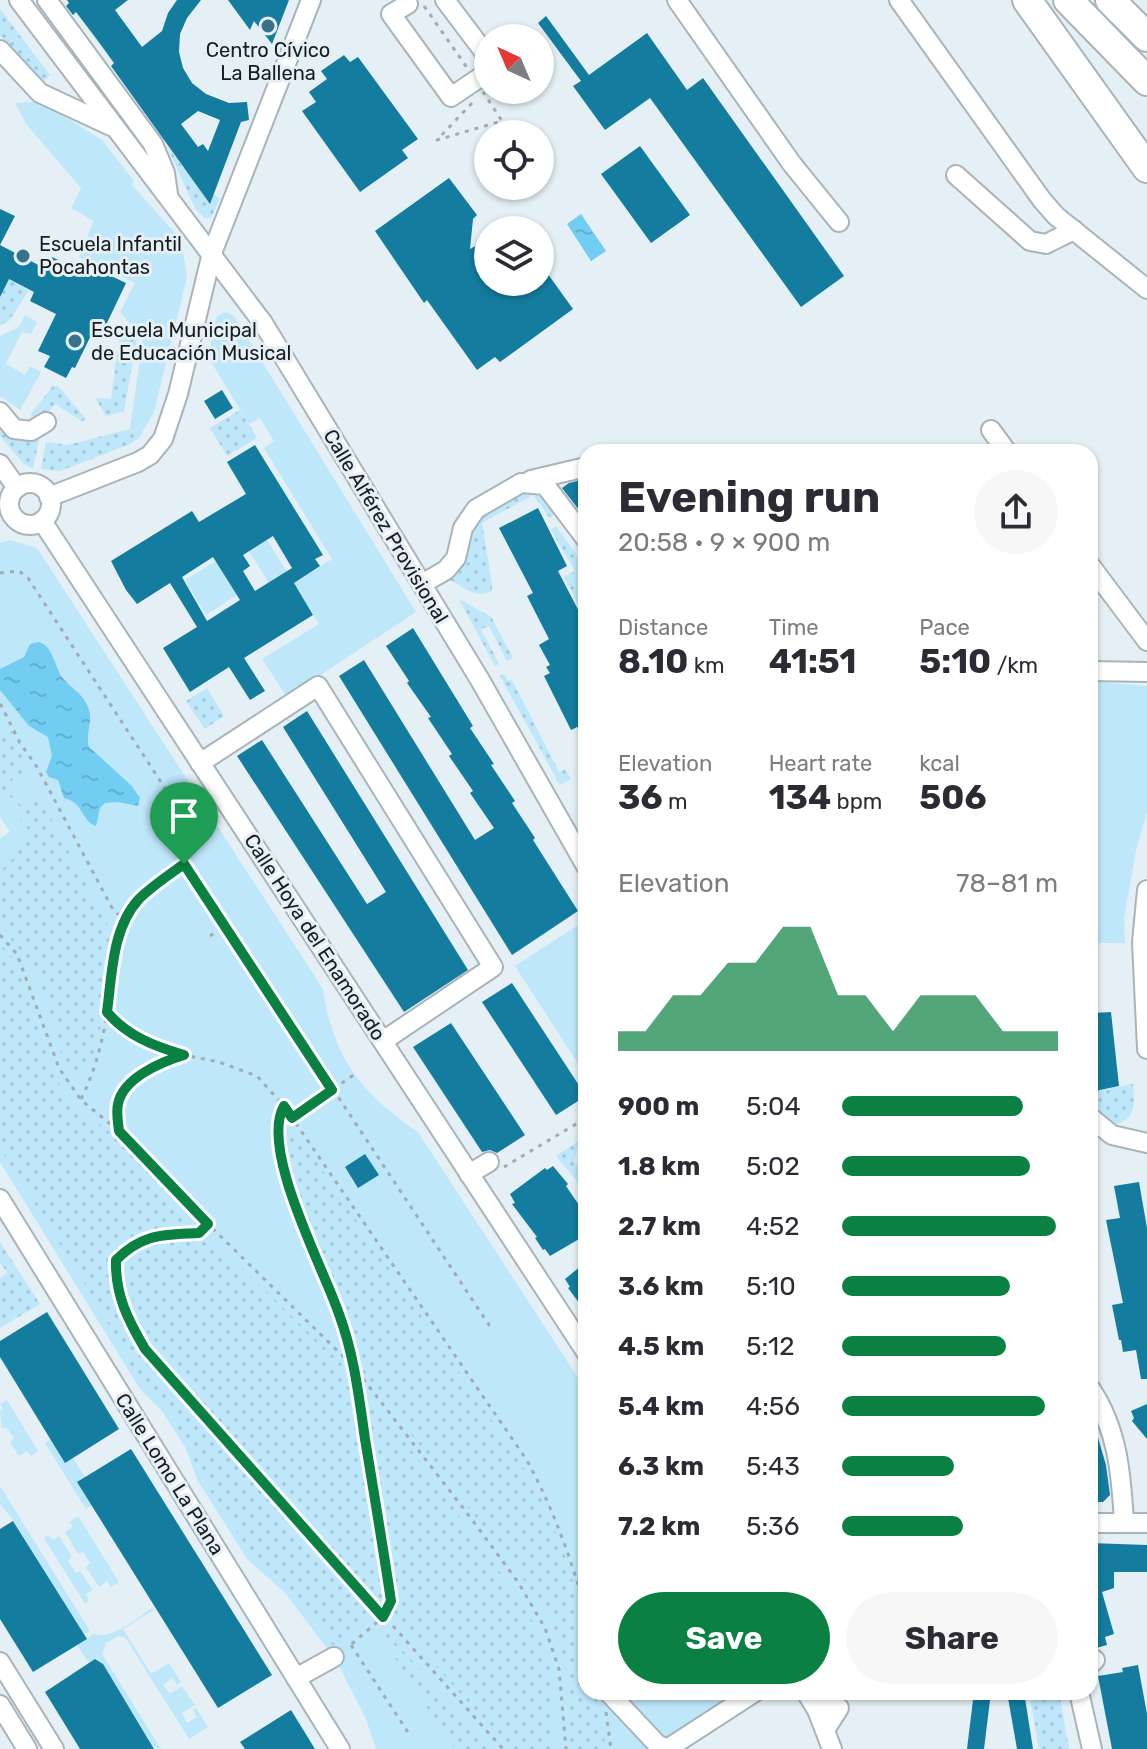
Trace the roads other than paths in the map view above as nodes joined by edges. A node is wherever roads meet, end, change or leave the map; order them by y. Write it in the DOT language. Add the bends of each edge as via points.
graph roads {
  1 [pos="19,0"];
  2 [pos="47,0"];
  3 [pos="311,0"];
  4 [pos="322,0"];
  5 [pos="405,0"];
  6 [pos="445,0"];
  7 [pos="677,0"];
  8 [pos="899,0"];
  9 [pos="1027,0"];
  10 [pos="1068,0"];
  11 [pos="1110,0"];
  12 [pos="302,27"];
  13 [pos="1147,37"];
  14 [pos="474,38"];
  15 [pos="0,50"];
  16 [pos="474,81"];
  17 [pos="1147,81"];
  18 [pos="114,127"];
  19 [pos="1147,168"];
  20 [pos="956,175"];
  21 [pos="168,197"];
  22 [pos="839,222"];
  23 [pos="1074,230"];
  24 [pos="212,253"];
  25 [pos="1147,289"];
  26 [pos="0,412"];
  27 [pos="46,422"];
  28 [pos="991,430"];
  29 [pos="1001,444"];
  30 [pos="0,464"];
  31 [pos="578,470"];
  32 [pos="546,480"];
  33 [pos="17,488"];
  34 [pos="49,497"];
  35 [pos="6,518"];
  36 [pos="42,521"];
  37 [pos="578,527"];
  38 [pos="1098,576"];
  39 [pos="422,584"];
  40 [pos="1147,641"];
  41 [pos="1098,671"];
  42 [pos="1147,672"];
  43 [pos="200,763"];
  44 [pos="578,852"];
  45 [pos="1147,890"];
  46 [pos="383,1041"];
  47 [pos="1147,1049"];
  48 [pos="1098,1124"];
  49 [pos="1147,1143"];
  50 [pos="489,1162"];
  51 [pos="472,1179"];
  52 [pos="0,1199"];
  53 [pos="578,1340"];
  54 [pos="1098,1400"];
  55 [pos="1124,1521"];
  56 [pos="1098,1523"];
  57 [pos="1147,1523"];
  58 [pos="334,1657"];
  59 [pos="0,1662"];
  60 [pos="296,1678"];
  61 [pos="607,1700"];
  62 [pos="743,1700"];
  63 [pos="811,1700"];
  64 [pos="1081,1700"];
  65 [pos="0,1705"];
  66 [pos="817,1710"];
  67 [pos="825,1730"];
  68 [pos="27,1749"];
  69 [pos="54,1749"];
  70 [pos="340,1749"];
  71 [pos="832,1749"];
  72 [pos="1092,1749"];
  1 -- 18 [label="street, Calle Alférez Provisional"];
  2 -- 21 [label="street, Calle Alférez Provisional" via="153,144"];
  3 -- 12 [label="street"];
  4 -- 12 [label="street"];
  5 -- 16 [label="street" via="408,4 391,14 451,97"];
  6 -- 14 [label="street"];
  7 -- 22 [label="street"];
  8 -- 23 [label="street" via="1042,200"];
  9 -- 19 [label="highway"];
  10 -- 17 [label="highway"];
  11 -- 13 [label="highway"];
  12 -- 24 [label="street"];
  15 -- 18 [label="street" via="40,93"];
  18 -- 21 [label="street, Calle Alférez Provisional"];
  20 -- 23 [label="street" via="1030,241 1046,244"];
  21 -- 24 [label="street, Calle Alférez Provisional"];
  23 -- 25 [label="street"];
  24 -- 34 [label="street" via="178,394 158,447 138,462"];
  24 -- 39 [label="street, Calle Alférez Provisional" via="263,323"];
  26 -- 27 [label="street" via="14,429 31,431"];
  28 -- 29 [label="street"];
  30 -- 33 [label="street"];
  31 -- 32 [label="street"];
  32 -- 37 [label="street"];
  32 -- 39 [label="street" via="521,483 476,509 463,528 456,558"];
  33 -- 34 [label="street" via="35,484"];
  33 -- 35 [label="street"];
  34 -- 36 [label="street" via="51,506"];
  35 -- 36 [label="street" via="31,525"];
  36 -- 43 [label="street, Calle Hoya del Enamorado"];
  38 -- 40 [label="street"];
  39 -- 44 [label="street, Calle Alférez Provisional"];
  41 -- 42 [label="street"];
  43 -- 46 [label="street, Calle Hoya del Enamorado"];
  43 -- 46 [label="street" via="318,686 493,967"];
  45 -- 47 [label="street" via="1142,942"];
  46 -- 51 [label="street, Calle Hoya del Enamorado"];
  48 -- 49 [label="street" via="1112,1135"];
  50 -- 51 [label="street"];
  51 -- 53 [label="street, Calle Hoya del Enamorado"];
  52 -- 60 [label="street, Calle Lomo La Plana"];
  54 -- 55 [label="street" via="1113,1433"];
  55 -- 56 [label="street"];
  55 -- 57 [label="street"];
  58 -- 60 [label="street"];
  59 -- 69 [label="street"];
  60 -- 70 [label="street, Calle Lomo La Plana"];
  61 -- 62 [label="street" via="667,1749"];
  63 -- 66 [label="street"];
  64 -- 72 [label="street"];
  65 -- 68 [label="street"];
  66 -- 67 [label="street"];
  66 -- 67 [label="street" via="835,1702"];
  67 -- 71 [label="street"];
}
